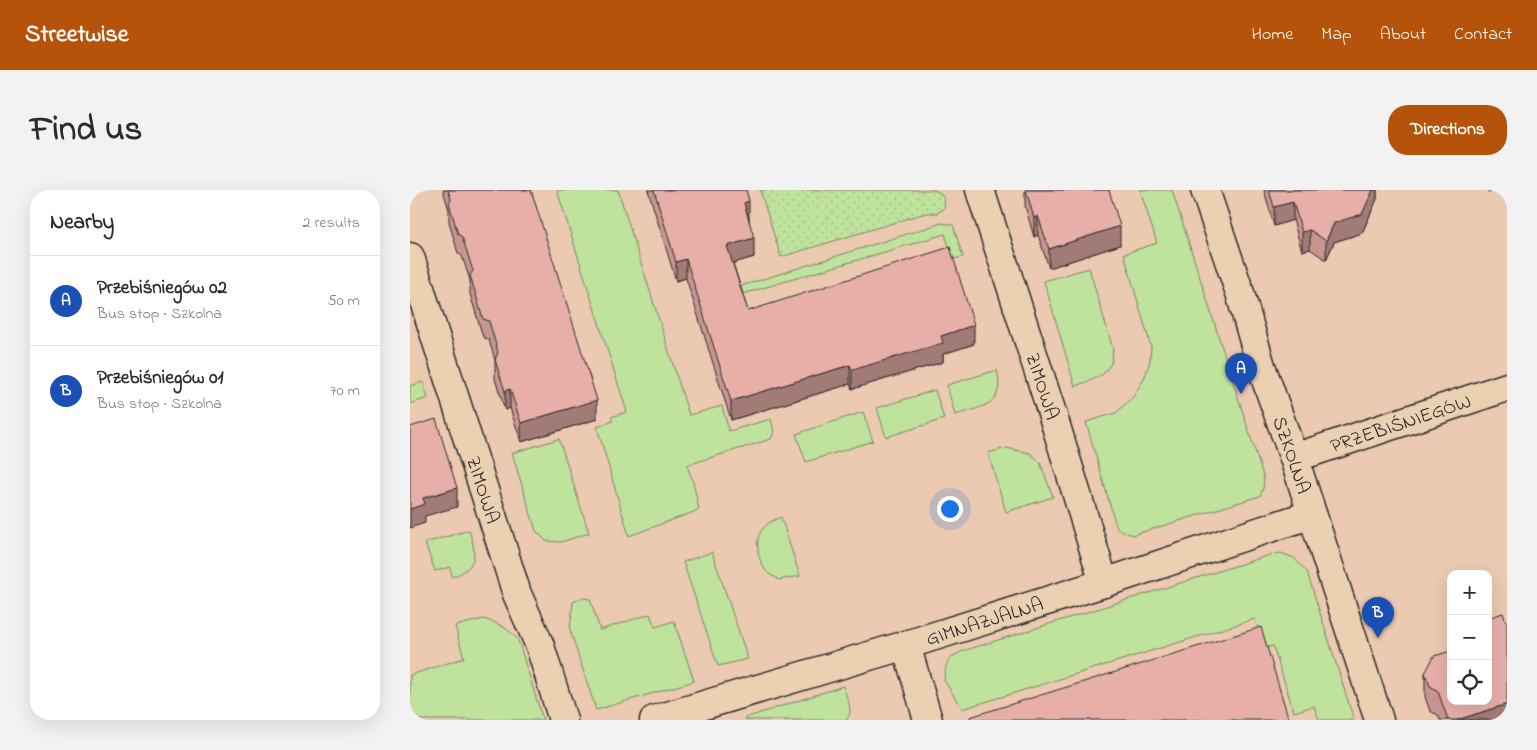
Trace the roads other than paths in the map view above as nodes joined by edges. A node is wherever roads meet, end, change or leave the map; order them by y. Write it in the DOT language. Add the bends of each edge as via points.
graph roads {
  1 [pos="980,190"];
  2 [pos="1205,190"];
  3 [pos="410,257"];
  4 [pos="1507,387"];
  5 [pos="1294,458"];
  6 [pos="1312,514"];
  7 [pos="1104,583"];
  8 [pos="906,645"];
  9 [pos="563,720"];
  10 [pos="654,720"];
  11 [pos="928,720"];
  12 [pos="1379,720"];
  1 -- 7 [label="street, ZIMOWA"];
  2 -- 5 [label="street, SZKOLNA"];
  3 -- 9 [label="street, ZIMOWA" via="517,594 540,646"];
  4 -- 5 [label="street, PRZEBIŚNIEGÓW"];
  5 -- 6 [label="street, SZKOLNA"];
  6 -- 7 [label="street, GIMNAZJALNA"];
  6 -- 12 [label="street, SZKOLNA"];
  7 -- 8 [label="street, GIMNAZJALNA"];
  8 -- 10 [label="street, GIMNAZJALNA"];
  8 -- 11 [label="street"];
}
